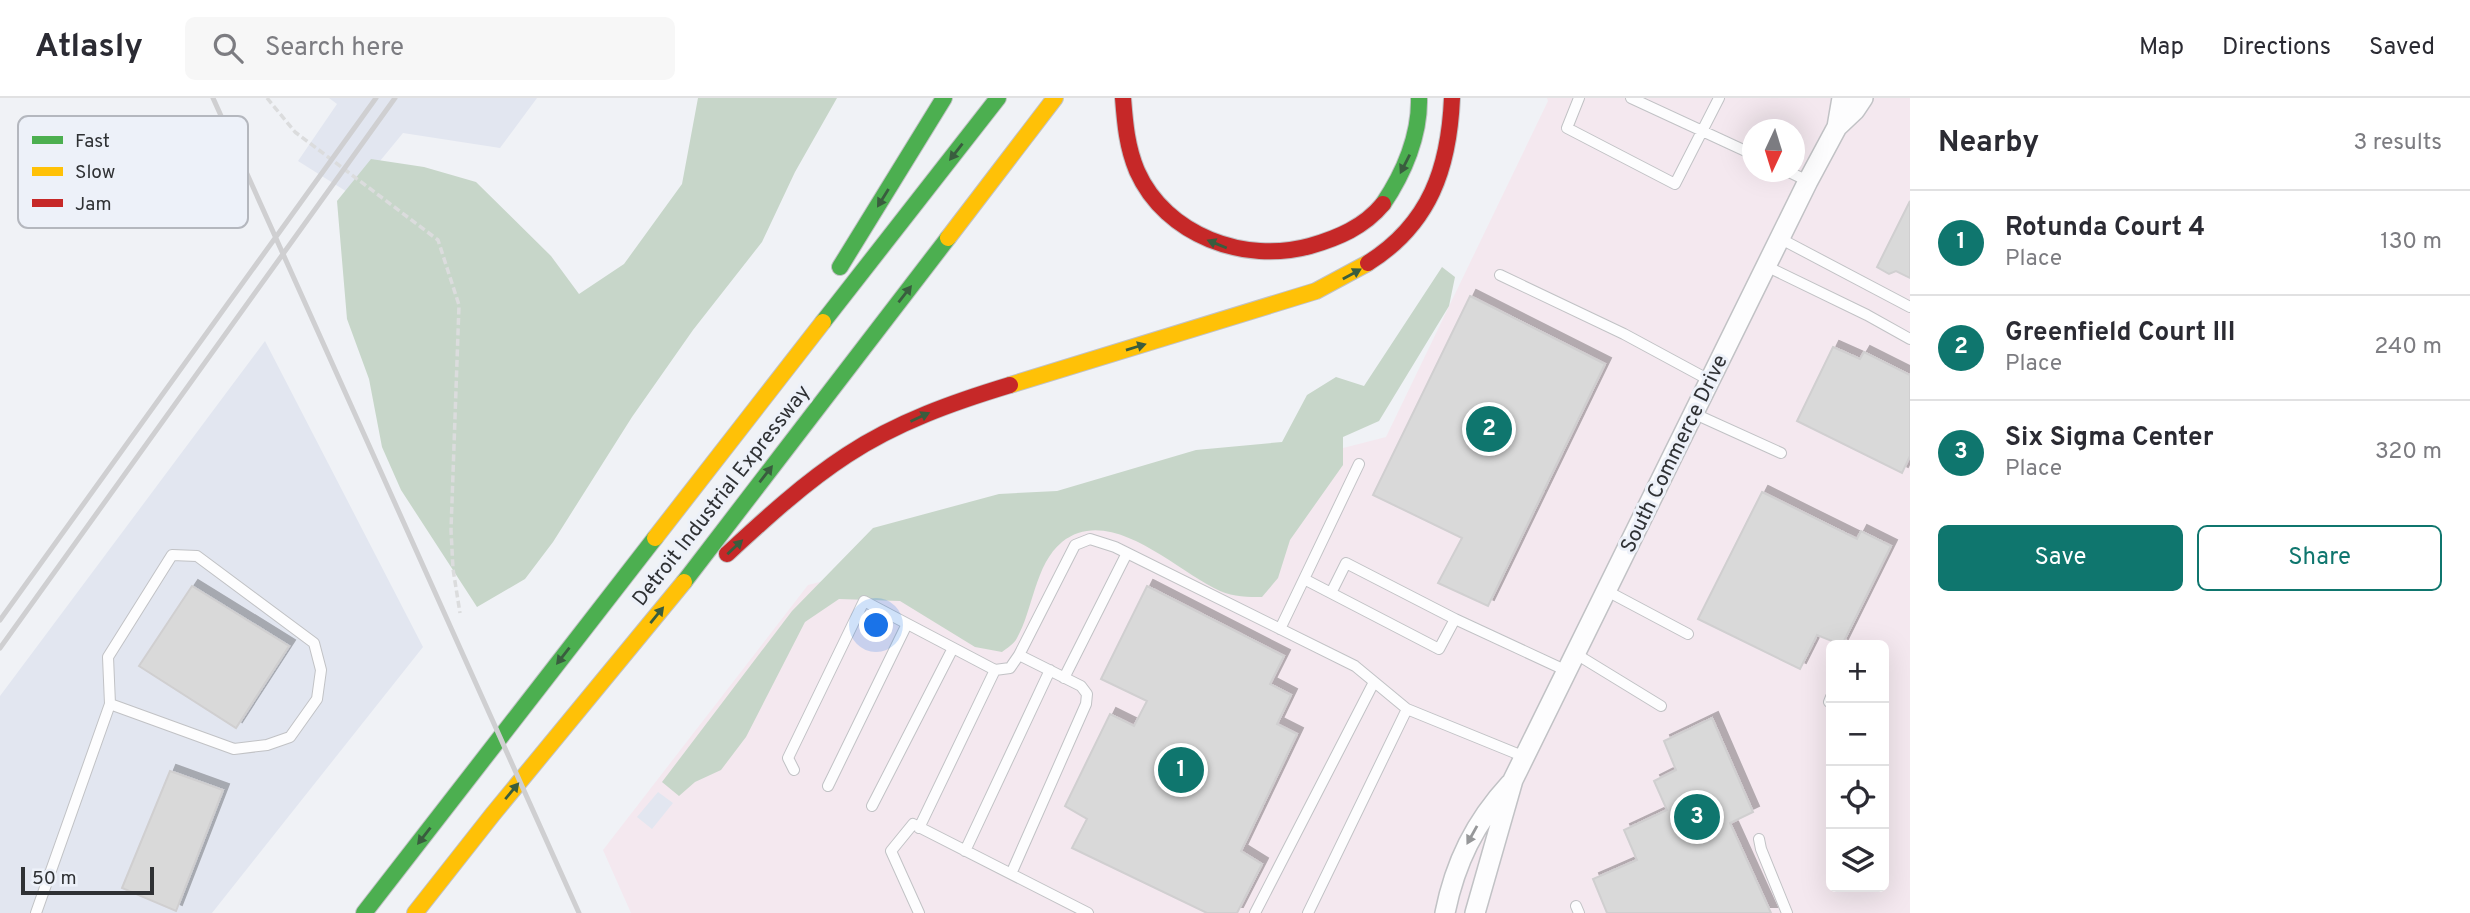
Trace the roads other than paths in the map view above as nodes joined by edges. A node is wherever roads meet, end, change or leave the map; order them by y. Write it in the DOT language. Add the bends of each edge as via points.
graph roads {
  1 [pos="944,98"];
  2 [pos="999,98"];
  3 [pos="1055,98"];
  4 [pos="1123,98"];
  5 [pos="1419,98"];
  6 [pos="1452,98"];
  7 [pos="1579,98"];
  8 [pos="1631,98"];
  9 [pos="1719,98"];
  10 [pos="1842,98"];
  11 [pos="1863,98"];
  12 [pos="1837,127"];
  13 [pos="1703,132"];
  14 [pos="1742,150"];
  15 [pos="1805,179"];
  16 [pos="1808,180"];
  17 [pos="1781,239"];
  18 [pos="1768,267"];
  19 [pos="1500,275"];
  20 [pos="835,276"];
  21 [pos="820,299"];
  22 [pos="1910,307"];
  23 [pos="1910,339"];
  24 [pos="1711,381"];
  25 [pos="1695,414"];
  26 [pos="747,418"];
  27 [pos="1780,453"];
  28 [pos="1359,464"];
  29 [pos="1127,553"];
  30 [pos="1304,579"];
  31 [pos="680,587"];
  32 [pos="1607,591"];
  33 [pos="1331,593"];
  34 [pos="1455,619"];
  35 [pos="907,624"];
  36 [pos="1280,629"];
  37 [pos="1688,634"];
  38 [pos="953,648"];
  39 [pos="1019,655"];
  40 [pos="1572,662"];
  41 [pos="995,670"];
  42 [pos="1050,670"];
  43 [pos="1064,678"];
  44 [pos="1374,682"];
  45 [pos="110,704"];
  46 [pos="1661,706"];
  47 [pos="1407,709"];
  48 [pos="1525,757"];
  49 [pos="794,770"];
  50 [pos="1513,780"];
  51 [pos="828,786"];
  52 [pos="872,806"];
  53 [pos="919,828"];
  54 [pos="1759,839"];
  55 [pos="965,851"];
  56 [pos="1011,874"];
  57 [pos="36,913"];
  58 [pos="364,913"];
  59 [pos="415,913"];
  60 [pos="919,913"];
  61 [pos="1088,913"];
  62 [pos="1255,913"];
  63 [pos="1308,913"];
  64 [pos="1445,913"];
  65 [pos="1475,913"];
  66 [pos="1787,913"];
  1 -- 20 [label="highway, one-way"];
  2 -- 26 [label="highway, Detroit Industrial Expressway, one-way"];
  31 -- 3 [label="highway, Detroit Industrial Expressway, one-way"];
  5 -- 4 [label="highway, one-way" via="1410,155 1384,203 1354,230 1314,247 1266,254 1226,248 1196,235 1160,205 1131,153 1123,126"];
  31 -- 6 [label="highway, one-way" via="722,558 819,474 868,442 928,413 1305,295 1351,275 1414,224 1449,146"];
  7 -- 13 [label="lane" via="1567,128 1675,184"];
  8 -- 13 [label="lane"];
  9 -- 13 [label="lane"];
  10 -- 12 [label="street, South Commerce Drive"];
  11 -- 12 [label="street, South Commerce Drive"];
  12 -- 16 [label="street, South Commerce Drive"];
  13 -- 14 [label="lane"];
  15 -- 16 [label="lane"];
  16 -- 17 [label="street, South Commerce Drive"];
  17 -- 18 [label="street, South Commerce Drive"];
  17 -- 22 [label="lane"];
  18 -- 23 [label="lane"];
  18 -- 24 [label="street, South Commerce Drive"];
  19 -- 24 [label="lane"];
  21 -- 26 [label="highway"];
  24 -- 25 [label="street, South Commerce Drive"];
  25 -- 27 [label="lane"];
  25 -- 32 [label="street, South Commerce Drive"];
  26 -- 58 [label="highway, Detroit Industrial Expressway, one-way"];
  28 -- 30 [label="lane"];
  29 -- 36 [label="lane"];
  29 -- 39 [label="lane" via="1090,539 1075,545"];
  29 -- 43 [label="lane"];
  30 -- 33 [label="lane"];
  30 -- 36 [label="lane"];
  59 -- 31 [label="highway, Detroit Industrial Expressway, one-way"];
  32 -- 37 [label="lane"];
  32 -- 40 [label="street, South Commerce Drive"];
  33 -- 34 [label="lane" via="1440,649"];
  33 -- 34 [label="lane" via="1346,563"];
  34 -- 40 [label="lane"];
  35 -- 38 [label="lane"];
  35 -- 49 [label="lane" via="864,601 788,758"];
  35 -- 51 [label="lane"];
  36 -- 44 [label="lane" via="1354,666"];
  38 -- 41 [label="lane"];
  38 -- 52 [label="lane"];
  39 -- 41 [label="lane" via="1010,668"];
  39 -- 42 [label="lane"];
  40 -- 46 [label="lane"];
  40 -- 48 [label="street, South Commerce Drive"];
  41 -- 53 [label="lane"];
  42 -- 43 [label="lane"];
  42 -- 55 [label="lane"];
  43 -- 56 [label="lane" via="1081,686 1087,694 1086,704"];
  44 -- 47 [label="lane"];
  44 -- 62 [label="lane"];
  45 -- 45 [label="lane" via="108,657 172,555 197,556 314,643 321,670 317,699 290,737 268,745 234,748"];
  45 -- 57 [label="lane"];
  47 -- 48 [label="lane"];
  47 -- 63 [label="lane"];
  48 -- 50 [label="street, South Commerce Drive"];
  50 -- 64 [label="street, South Commerce Drive, one-way" via="1475,828 1461,855"];
  50 -- 65 [label="street, South Commerce Drive"];
  53 -- 55 [label="lane"];
  53 -- 60 [label="lane" via="913,824 891,851"];
  54 -- 66 [label="lane"];
  55 -- 56 [label="lane"];
  56 -- 61 [label="lane"];
}
